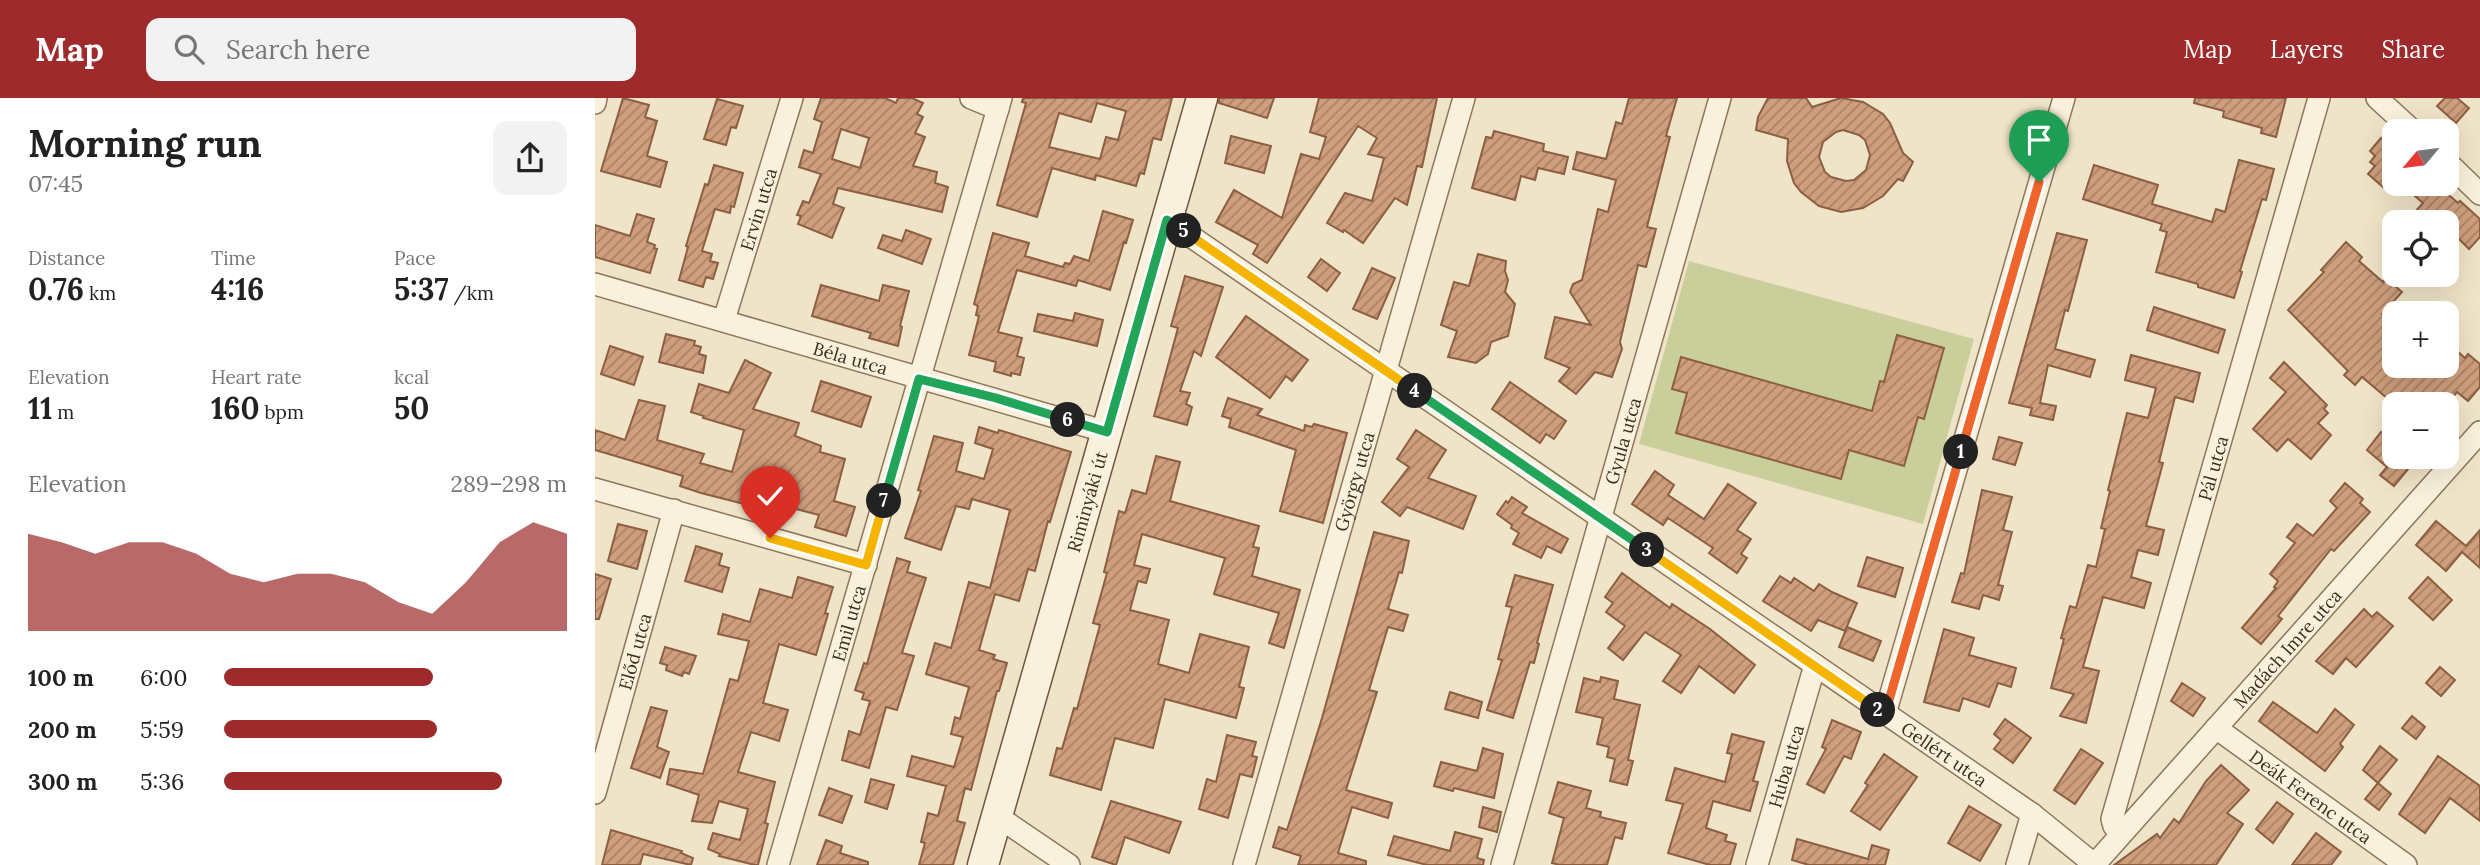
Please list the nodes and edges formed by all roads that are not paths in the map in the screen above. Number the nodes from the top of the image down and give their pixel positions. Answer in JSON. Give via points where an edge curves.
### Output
{"nodes":[{"id":1,"x":596,"y":98,"type":"edge"},
{"id":2,"x":792,"y":98,"type":"edge"},
{"id":3,"x":971,"y":98,"type":"edge"},
{"id":4,"x":1202,"y":98,"type":"edge"},
{"id":5,"x":1464,"y":98,"type":"edge"},
{"id":6,"x":1720,"y":98,"type":"edge"},
{"id":7,"x":2064,"y":98,"type":"edge"},
{"id":8,"x":2319,"y":98,"type":"edge"},
{"id":9,"x":2377,"y":98,"type":"edge"},
{"id":10,"x":595,"y":103,"type":"edge"},
{"id":11,"x":999,"y":103,"type":"edge"},
{"id":12,"x":2400,"y":119,"type":"edge"},
{"id":13,"x":2459,"y":174,"type":"edge"},
{"id":14,"x":2480,"y":194,"type":"edge"},
{"id":15,"x":1167,"y":220,"type":"junction"},
{"id":16,"x":595,"y":284,"type":"edge"},
{"id":17,"x":724,"y":320,"type":"junction"},
{"id":18,"x":1387,"y":372,"type":"junction"},
{"id":19,"x":919,"y":379,"type":"junction"},
{"id":20,"x":1107,"y":432,"type":"junction"},
{"id":21,"x":2480,"y":432,"type":"edge"},
{"id":22,"x":595,"y":489,"type":"edge"},
{"id":23,"x":674,"y":510,"type":"junction"},
{"id":24,"x":1601,"y":519,"type":"junction"},
{"id":25,"x":866,"y":565,"type":"junction"},
{"id":26,"x":1815,"y":665,"type":"junction"},
{"id":27,"x":1885,"y":714,"type":"junction"},
{"id":28,"x":2216,"y":728,"type":"junction"},
{"id":29,"x":595,"y":793,"type":"edge"},
{"id":30,"x":2032,"y":814,"type":"junction"},
{"id":31,"x":997,"y":816,"type":"junction"},
{"id":32,"x":2121,"y":834,"type":"junction"},
{"id":33,"x":2095,"y":864,"type":"edge"},
{"id":34,"x":779,"y":865,"type":"edge"},
{"id":35,"x":983,"y":865,"type":"edge"},
{"id":36,"x":1069,"y":865,"type":"edge"},
{"id":37,"x":1244,"y":865,"type":"edge"},
{"id":38,"x":1502,"y":865,"type":"edge"},
{"id":39,"x":1757,"y":865,"type":"edge"},
{"id":40,"x":2017,"y":865,"type":"edge"},
{"id":41,"x":2406,"y":865,"type":"edge"}],
"edges":[{"from":1,"to":10,"type":"street"},
{"from":2,"to":17,"type":"street","name":"Ervin utca"},
{"from":3,"to":11,"type":"street"},
{"from":4,"to":15,"type":"main road","name":"Riminyáki út"},
{"from":5,"to":18,"type":"street","name":"György utca"},
{"from":6,"to":24,"type":"street","name":"Gyula utca"},
{"from":7,"to":27,"type":"street"},
{"from":8,"to":32,"type":"street","name":"Pál utca","via":[[2112,819]]},
{"from":9,"to":12,"type":"street"},
{"from":11,"to":19,"type":"street","name":"Emil utca"},
{"from":13,"to":14,"type":"street"},
{"from":15,"to":18,"type":"street","name":"Gellért utca"},
{"from":15,"to":20,"type":"main road","name":"Riminyáki út"},
{"from":16,"to":17,"type":"street","name":"Béla utca"},
{"from":17,"to":19,"type":"street","name":"Béla utca"},
{"from":18,"to":24,"type":"street","name":"Gellért utca"},
{"from":18,"to":37,"type":"street","name":"György utca"},
{"from":19,"to":20,"type":"street","name":"Béla utca"},
{"from":19,"to":25,"type":"street","name":"Emil utca"},
{"from":20,"to":31,"type":"main road","name":"Riminyáki út"},
{"from":21,"to":28,"type":"street","name":"Madách Imre utca"},
{"from":22,"to":23,"type":"street"},
{"from":23,"to":25,"type":"street"},
{"from":23,"to":29,"type":"street","name":"Előd utca"},
{"from":24,"to":26,"type":"street","name":"Gellért utca"},
{"from":24,"to":38,"type":"street","name":"Gyula utca"},
{"from":25,"to":34,"type":"street","name":"Emil utca"},
{"from":26,"to":27,"type":"street","name":"Gellért utca"},
{"from":26,"to":39,"type":"street","name":"Huba utca"},
{"from":27,"to":30,"type":"street","name":"Gellért utca"},
{"from":28,"to":32,"type":"street","name":"Madách Imre utca"},
{"from":28,"to":41,"type":"street","name":"Deák Ferenc utca"},
{"from":30,"to":33,"type":"street","name":"Gellért utca"},
{"from":30,"to":40,"type":"street"},
{"from":31,"to":35,"type":"main road","name":"Riminyáki út"},
{"from":31,"to":36,"type":"street"},
{"from":32,"to":33,"type":"street","name":"Madách Imre utca"}]}
